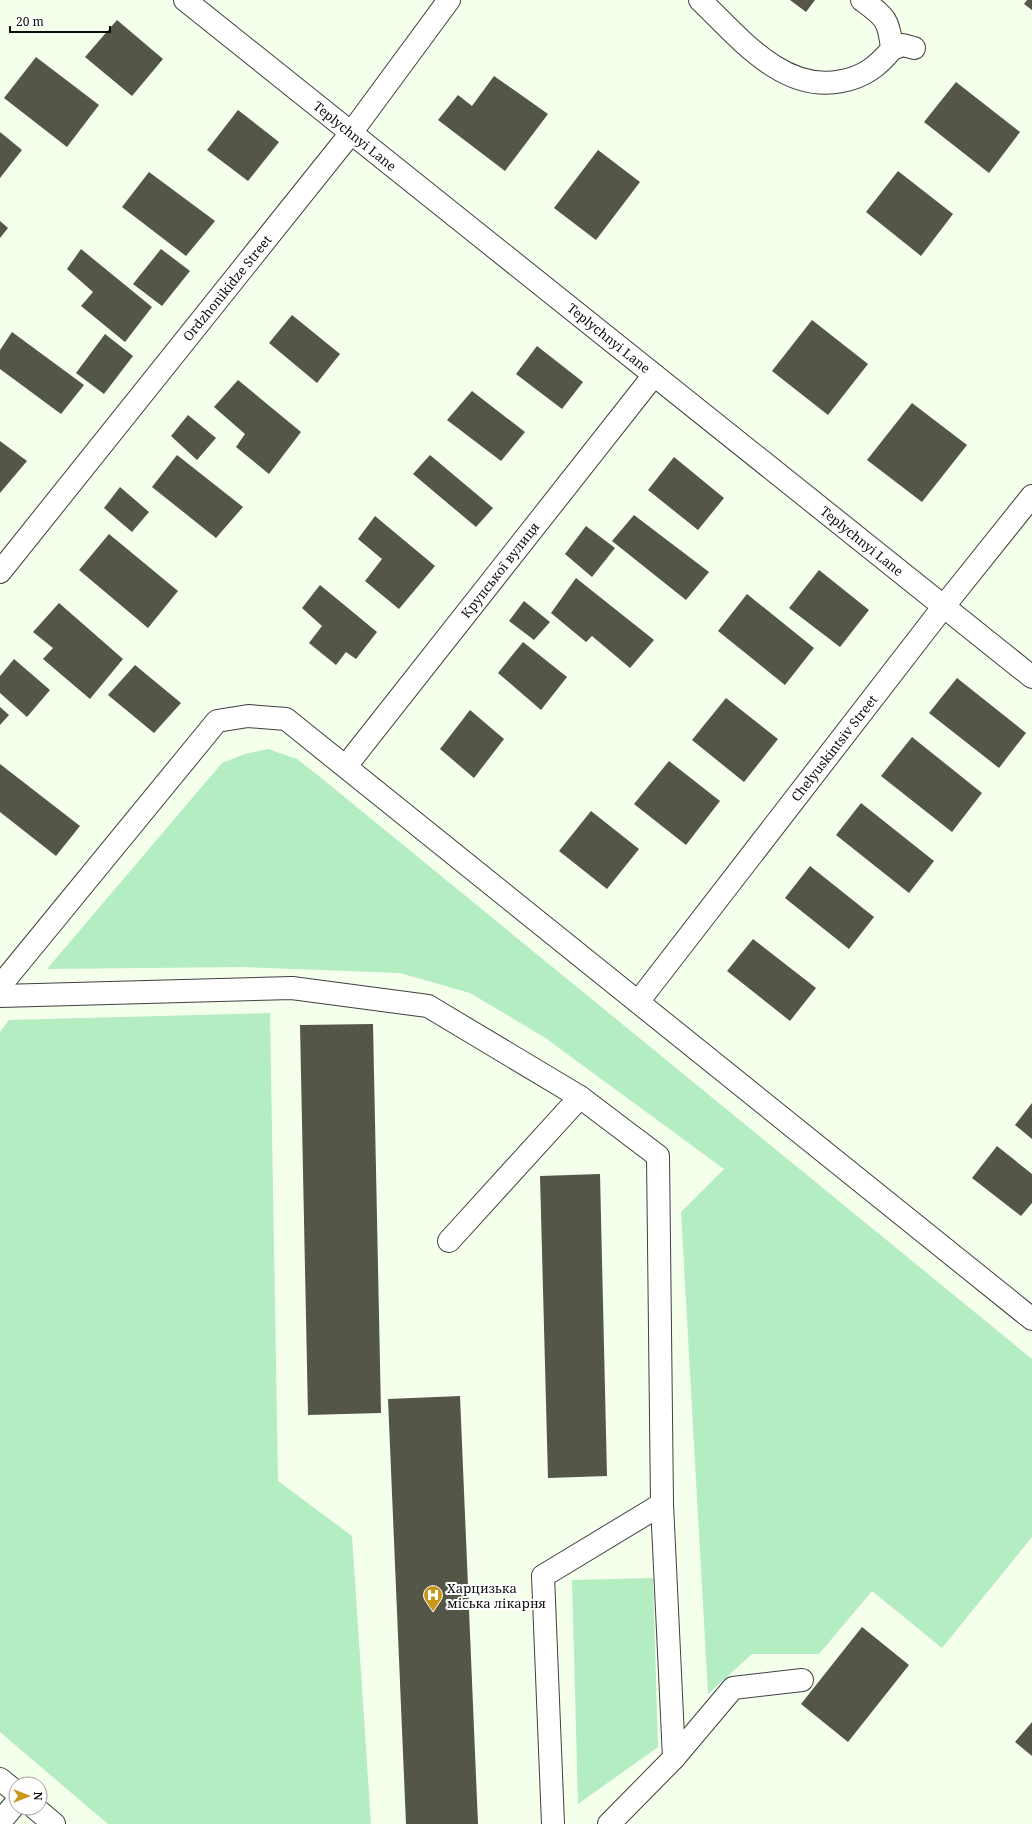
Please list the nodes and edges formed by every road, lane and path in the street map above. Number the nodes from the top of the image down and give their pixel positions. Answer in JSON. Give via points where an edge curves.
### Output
{"nodes":[{"id":1,"x":185,"y":0,"type":"edge"},
{"id":2,"x":449,"y":0,"type":"edge"},
{"id":3,"x":700,"y":0,"type":"edge"},
{"id":4,"x":862,"y":0,"type":"edge"},
{"id":5,"x":914,"y":48,"type":"dead end"},
{"id":6,"x":892,"y":49,"type":"junction"},
{"id":7,"x":351,"y":133,"type":"junction"},
{"id":8,"x":654,"y":374,"type":"junction"},
{"id":9,"x":1032,"y":496,"type":"edge"},
{"id":10,"x":0,"y":572,"type":"edge"},
{"id":11,"x":944,"y":606,"type":"junction"},
{"id":12,"x":1032,"y":677,"type":"edge"},
{"id":13,"x":346,"y":766,"type":"junction"},
{"id":14,"x":0,"y":986,"type":"edge"},
{"id":15,"x":0,"y":996,"type":"edge"},
{"id":16,"x":638,"y":1002,"type":"junction"},
{"id":17,"x":580,"y":1097,"type":"junction"},
{"id":18,"x":449,"y":1241,"type":"dead end"},
{"id":19,"x":1028,"y":1308,"type":"edge"},
{"id":20,"x":662,"y":1504,"type":"junction"},
{"id":21,"x":802,"y":1680,"type":"dead end"},
{"id":22,"x":674,"y":1758,"type":"junction"},
{"id":23,"x":0,"y":1779,"type":"edge"},
{"id":24,"x":8,"y":1786,"type":"edge"},
{"id":25,"x":8,"y":1812,"type":"edge"},
{"id":26,"x":44,"y":1816,"type":"edge"},
{"id":27,"x":0,"y":1822,"type":"edge"},
{"id":28,"x":54,"y":1824,"type":"edge"},
{"id":29,"x":553,"y":1824,"type":"edge"},
{"id":30,"x":609,"y":1824,"type":"edge"}],
"edges":[{"from":1,"to":7,"type":"street","name":"Teplychnyi Lane"},
{"from":2,"to":7,"type":"street","name":"Ordzhonikidze Street"},
{"from":3,"to":6,"type":"street","via":[[754,51],[790,75],[810,83],[829,84],[867,73]]},
{"from":4,"to":6,"type":"street","via":[[884,18],[890,33]]},
{"from":5,"to":6,"type":"street","via":[[903,45]]},
{"from":7,"to":8,"type":"street","name":"Teplychnyi Lane"},
{"from":7,"to":10,"type":"street","name":"Ordzhonikidze Street"},
{"from":8,"to":11,"type":"street","name":"Teplychnyi Lane"},
{"from":8,"to":13,"type":"street","name":"Крупської вулиця"},
{"from":9,"to":11,"type":"street","name":"Chelyuskintsiv Street"},
{"from":11,"to":12,"type":"street","name":"Teplychnyi Lane"},
{"from":11,"to":16,"type":"street","name":"Chelyuskintsiv Street"},
{"from":13,"to":14,"type":"street","via":[[286,719],[248,716],[217,721]]},
{"from":13,"to":16,"type":"street"},
{"from":15,"to":17,"type":"street","via":[[292,988],[428,1006]]},
{"from":16,"to":19,"type":"street"},
{"from":17,"to":18,"type":"street"},
{"from":17,"to":20,"type":"street","via":[[658,1156]]},
{"from":20,"to":22,"type":"street"},
{"from":20,"to":29,"type":"street","via":[[543,1576]]},
{"from":21,"to":22,"type":"street","via":[[733,1688]]},
{"from":22,"to":30,"type":"street"},
{"from":23,"to":24,"type":"street"},
{"from":25,"to":27,"type":"street"},
{"from":26,"to":28,"type":"street"}]}
